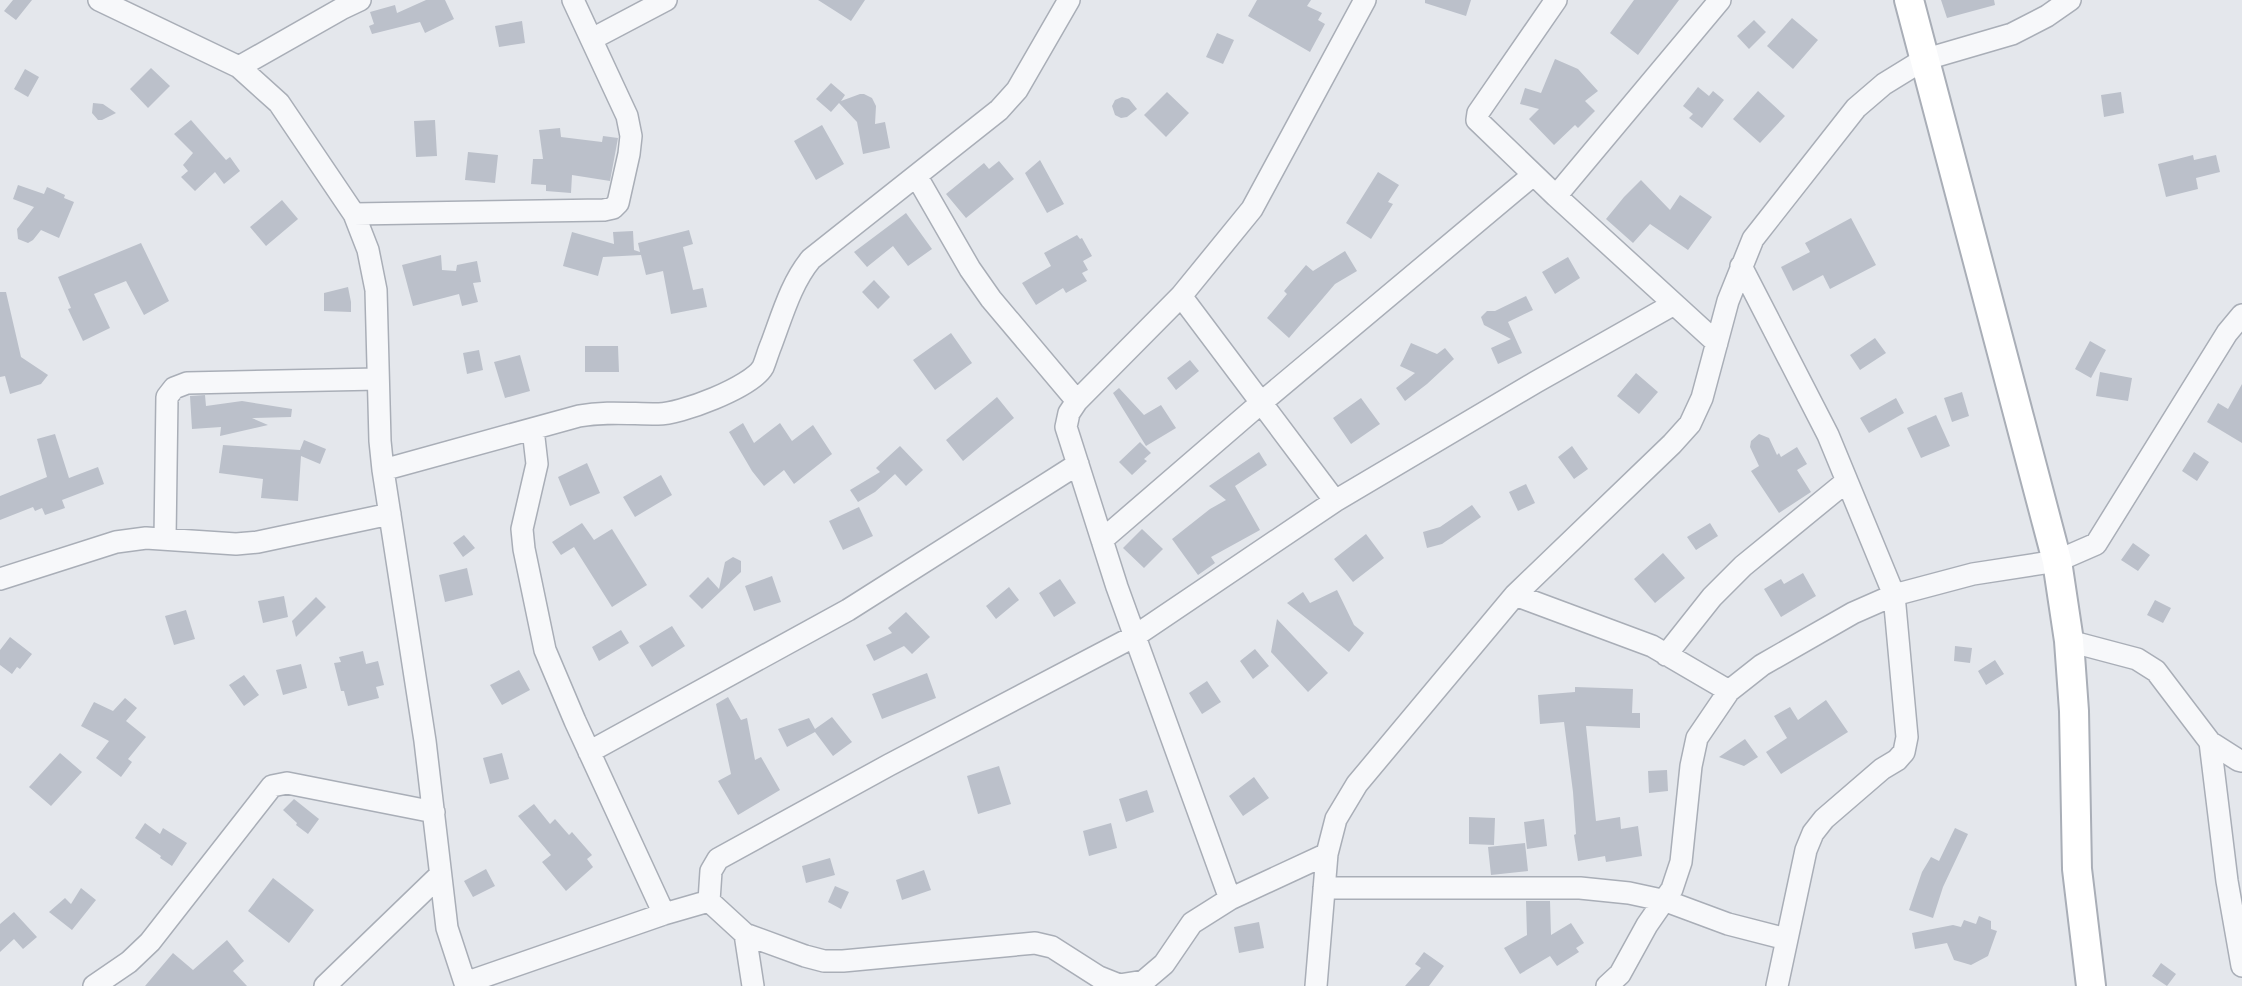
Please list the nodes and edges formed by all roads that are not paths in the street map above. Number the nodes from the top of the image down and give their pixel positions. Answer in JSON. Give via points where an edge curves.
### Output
{"nodes":[{"id":1,"x":99,"y":0,"type":"edge"},
{"id":2,"x":360,"y":0,"type":"edge"},
{"id":3,"x":573,"y":0,"type":"edge"},
{"id":4,"x":666,"y":0,"type":"edge"},
{"id":5,"x":1069,"y":0,"type":"edge"},
{"id":6,"x":1365,"y":0,"type":"edge"},
{"id":7,"x":1556,"y":0,"type":"edge"},
{"id":8,"x":1720,"y":0,"type":"edge"},
{"id":9,"x":1909,"y":0,"type":"edge"},
{"id":10,"x":2070,"y":0,"type":"edge"},
{"id":11,"x":592,"y":39,"type":"junction"},
{"id":12,"x":1923,"y":60,"type":"junction"},
{"id":13,"x":239,"y":67,"type":"junction"},
{"id":14,"x":1533,"y":175,"type":"junction"},
{"id":15,"x":917,"y":177,"type":"junction"},
{"id":16,"x":1556,"y":196,"type":"junction"},
{"id":17,"x":354,"y":214,"type":"junction"},
{"id":18,"x":1741,"y":266,"type":"junction"},
{"id":19,"x":1180,"y":296,"type":"junction"},
{"id":20,"x":1674,"y":304,"type":"junction"},
{"id":21,"x":2242,"y":315,"type":"edge"},
{"id":22,"x":1717,"y":343,"type":"junction"},
{"id":23,"x":378,"y":379,"type":"junction"},
{"id":24,"x":1077,"y":401,"type":"junction"},
{"id":25,"x":1262,"y":402,"type":"junction"},
{"id":26,"x":533,"y":429,"type":"junction"},
{"id":27,"x":1078,"y":464,"type":"junction"},
{"id":28,"x":383,"y":470,"type":"junction"},
{"id":29,"x":1847,"y":481,"type":"junction"},
{"id":30,"x":1335,"y":501,"type":"junction"},
{"id":31,"x":390,"y":514,"type":"junction"},
{"id":32,"x":165,"y":539,"type":"junction"},
{"id":33,"x":1102,"y":540,"type":"junction"},
{"id":34,"x":2056,"y":561,"type":"junction"},
{"id":35,"x":0,"y":579,"type":"edge"},
{"id":36,"x":1515,"y":595,"type":"junction"},
{"id":37,"x":1894,"y":595,"type":"junction"},
{"id":38,"x":1135,"y":636,"type":"junction"},
{"id":39,"x":2069,"y":641,"type":"junction"},
{"id":40,"x":1666,"y":655,"type":"junction"},
{"id":41,"x":1729,"y":691,"type":"junction"},
{"id":42,"x":2210,"y":742,"type":"junction"},
{"id":43,"x":589,"y":752,"type":"junction"},
{"id":44,"x":2242,"y":761,"type":"edge"},
{"id":45,"x":434,"y":812,"type":"junction"},
{"id":46,"x":1327,"y":854,"type":"junction"},
{"id":47,"x":440,"y":875,"type":"junction"},
{"id":48,"x":1324,"y":888,"type":"junction"},
{"id":49,"x":1230,"y":898,"type":"junction"},
{"id":50,"x":1666,"y":901,"type":"junction"},
{"id":51,"x":709,"y":902,"type":"junction"},
{"id":52,"x":664,"y":914,"type":"junction"},
{"id":53,"x":745,"y":934,"type":"junction"},
{"id":54,"x":1786,"y":939,"type":"junction"},
{"id":55,"x":2242,"y":966,"type":"edge"},
{"id":56,"x":466,"y":985,"type":"edge"},
{"id":57,"x":94,"y":986,"type":"edge"},
{"id":58,"x":324,"y":986,"type":"edge"},
{"id":59,"x":753,"y":986,"type":"edge"},
{"id":60,"x":1316,"y":986,"type":"edge"},
{"id":61,"x":1607,"y":986,"type":"edge"},
{"id":62,"x":1777,"y":986,"type":"edge"},
{"id":63,"x":2091,"y":986,"type":"edge"}],
"edges":[{"from":1,"to":13,"type":"street"},
{"from":2,"to":13,"type":"street"},
{"from":3,"to":11,"type":"street"},
{"from":4,"to":11,"type":"street"},
{"from":5,"to":15,"type":"street","via":[[1017,90],[999,110]]},
{"from":6,"to":19,"type":"street","via":[[1252,208]]},
{"from":7,"to":14,"type":"street","via":[[1477,120]]},
{"from":8,"to":16,"type":"street"},
{"from":9,"to":12,"type":"street"},
{"from":10,"to":12,"type":"street","via":[[2012,34]]},
{"from":11,"to":17,"type":"street","via":[[627,116],[632,136],[618,203],[613,208]]},
{"from":12,"to":18,"type":"street","via":[[1884,84],[1856,108],[1753,239]]},
{"from":12,"to":34,"type":"street"},
{"from":13,"to":17,"type":"street","via":[[279,104]]},
{"from":14,"to":16,"type":"street"},
{"from":14,"to":25,"type":"street"},
{"from":15,"to":24,"type":"street","via":[[991,299]]},
{"from":15,"to":26,"type":"street","via":[[801,270],[762,368],[737,389],[672,412],[600,412]]},
{"from":16,"to":20,"type":"street"},
{"from":17,"to":23,"type":"street","via":[[368,250],[376,290]]},
{"from":18,"to":22,"type":"street"},
{"from":18,"to":29,"type":"street","via":[[1828,435]]},
{"from":19,"to":24,"type":"street"},
{"from":19,"to":25,"type":"street"},
{"from":20,"to":22,"type":"street"},
{"from":20,"to":30,"type":"street"},
{"from":21,"to":34,"type":"street","via":[[2096,544]]},
{"from":22,"to":36,"type":"street","via":[[1702,398],[1690,424]]},
{"from":23,"to":28,"type":"street"},
{"from":23,"to":32,"type":"street","via":[[187,383],[174,388],[167,398]]},
{"from":24,"to":27,"type":"street","via":[[1066,427]]},
{"from":25,"to":30,"type":"street"},
{"from":25,"to":33,"type":"street"},
{"from":26,"to":28,"type":"street"},
{"from":26,"to":43,"type":"street","via":[[537,464],[522,529],[524,549],[545,650]]},
{"from":27,"to":33,"type":"street"},
{"from":27,"to":43,"type":"street","via":[[848,610]]},
{"from":28,"to":31,"type":"street"},
{"from":29,"to":37,"type":"street"},
{"from":29,"to":40,"type":"street","via":[[1743,566],[1712,597]]},
{"from":30,"to":38,"type":"street"},
{"from":31,"to":32,"type":"street","via":[[258,542]]},
{"from":31,"to":45,"type":"street"},
{"from":32,"to":35,"type":"street","via":[[116,542]]},
{"from":33,"to":38,"type":"street"},
{"from":34,"to":37,"type":"street","via":[[1973,574]]},
{"from":34,"to":39,"type":"street"},
{"from":36,"to":40,"type":"street","via":[[1652,646]]},
{"from":36,"to":46,"type":"street","via":[[1357,784],[1336,819]]},
{"from":37,"to":41,"type":"street","via":[[1853,613],[1762,664]]},
{"from":37,"to":54,"type":"street","via":[[1907,736],[1904,752],[1824,819],[1813,833]]},
{"from":38,"to":49,"type":"street"},
{"from":38,"to":51,"type":"street","via":[[718,859],[711,871]]},
{"from":39,"to":42,"type":"street","via":[[2138,659],[2156,672]]},
{"from":39,"to":63,"type":"street","via":[[2077,869]]},
{"from":40,"to":41,"type":"street"},
{"from":41,"to":50,"type":"street","via":[[1697,738],[1681,862]]},
{"from":42,"to":44,"type":"street"},
{"from":42,"to":55,"type":"street"},
{"from":43,"to":52,"type":"street"},
{"from":45,"to":47,"type":"street"},
{"from":45,"to":57,"type":"street","via":[[287,783],[272,786],[150,942]]},
{"from":46,"to":48,"type":"street"},
{"from":46,"to":49,"type":"street"},
{"from":47,"to":56,"type":"street","via":[[447,928]]},
{"from":47,"to":58,"type":"street"},
{"from":48,"to":50,"type":"street","via":[[1580,888]]},
{"from":48,"to":60,"type":"street"},
{"from":49,"to":53,"type":"street","via":[[1192,924],[1164,964],[1144,981],[1119,985],[1099,978],[1052,947],[1035,943],[824,961]]},
{"from":50,"to":54,"type":"street","via":[[1728,924]]},
{"from":50,"to":61,"type":"street","via":[[1647,925],[1620,974]]},
{"from":51,"to":52,"type":"street"},
{"from":51,"to":53,"type":"street"},
{"from":52,"to":56,"type":"street"},
{"from":53,"to":59,"type":"street"},
{"from":54,"to":62,"type":"street"}]}
